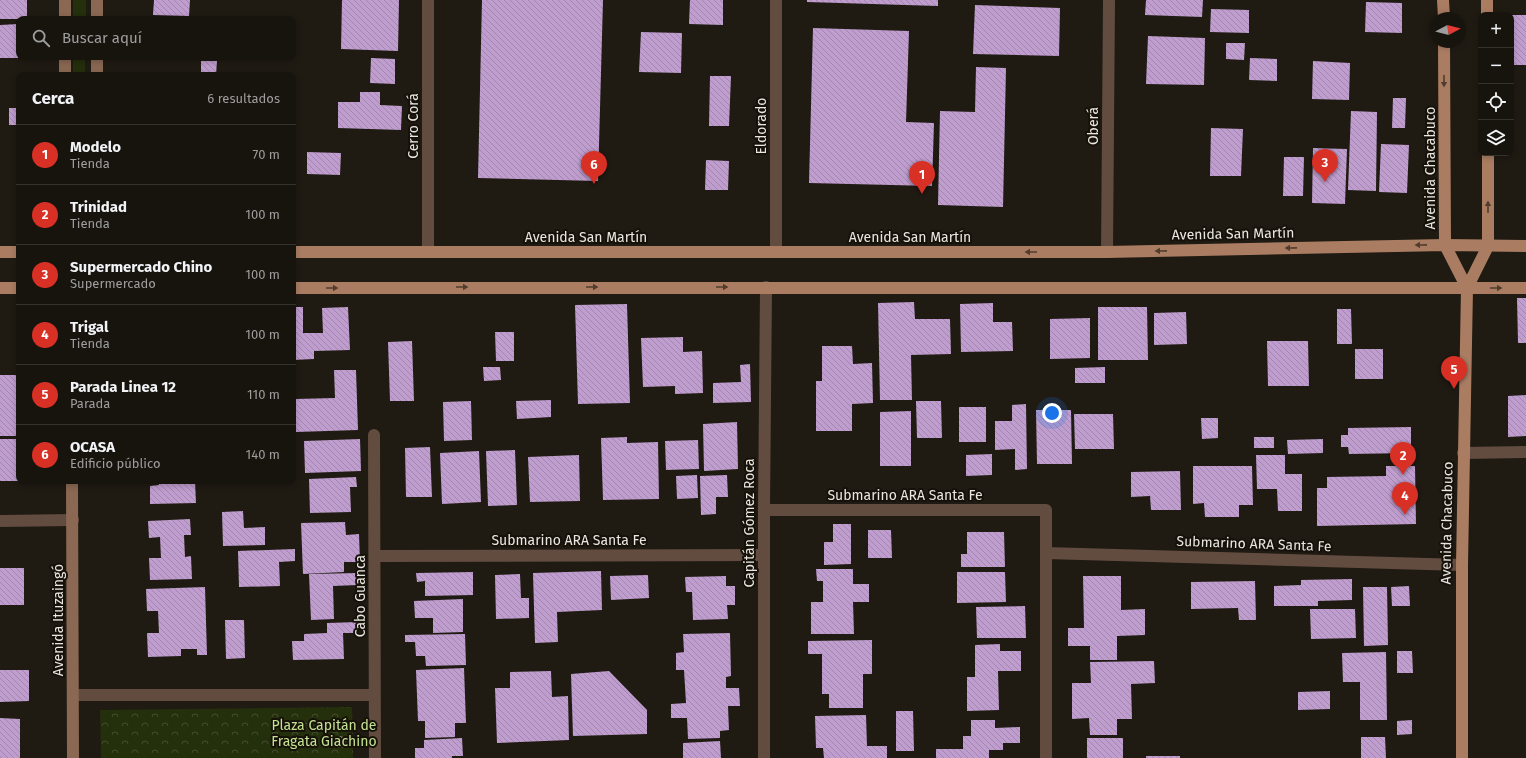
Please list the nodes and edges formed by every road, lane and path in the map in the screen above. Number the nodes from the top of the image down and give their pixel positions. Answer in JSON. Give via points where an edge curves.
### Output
{"nodes":[{"id":1,"x":65,"y":0,"type":"edge"},
{"id":2,"x":97,"y":0,"type":"edge"},
{"id":3,"x":428,"y":0,"type":"edge"},
{"id":4,"x":776,"y":0,"type":"edge"},
{"id":5,"x":1109,"y":0,"type":"edge"},
{"id":6,"x":1444,"y":0,"type":"edge"},
{"id":7,"x":1487,"y":0,"type":"edge"},
{"id":8,"x":1444,"y":12,"type":"edge"},
{"id":9,"x":1487,"y":12,"type":"edge"},
{"id":10,"x":65,"y":16,"type":"edge"},
{"id":11,"x":97,"y":16,"type":"edge"},
{"id":12,"x":1444,"y":48,"type":"edge"},
{"id":13,"x":65,"y":60,"type":"edge"},
{"id":14,"x":97,"y":60,"type":"edge"},
{"id":15,"x":65,"y":72,"type":"edge"},
{"id":16,"x":97,"y":72,"type":"edge"},
{"id":17,"x":1488,"y":156,"type":"edge"},
{"id":18,"x":1445,"y":245,"type":"junction"},
{"id":19,"x":1488,"y":246,"type":"junction"},
{"id":20,"x":1526,"y":246,"type":"edge"},
{"id":21,"x":0,"y":252,"type":"edge"},
{"id":22,"x":16,"y":252,"type":"edge"},
{"id":23,"x":296,"y":252,"type":"edge"},
{"id":24,"x":428,"y":252,"type":"junction"},
{"id":25,"x":776,"y":252,"type":"junction"},
{"id":26,"x":1107,"y":252,"type":"junction"},
{"id":27,"x":766,"y":287,"type":"junction"},
{"id":28,"x":0,"y":288,"type":"edge"},
{"id":29,"x":16,"y":288,"type":"edge"},
{"id":30,"x":296,"y":288,"type":"edge"},
{"id":31,"x":1467,"y":288,"type":"junction"},
{"id":32,"x":1526,"y":288,"type":"edge"},
{"id":33,"x":374,"y":435,"type":"dead end"},
{"id":34,"x":1526,"y":452,"type":"edge"},
{"id":35,"x":1463,"y":453,"type":"junction"},
{"id":36,"x":72,"y":484,"type":"edge"},
{"id":37,"x":764,"y":510,"type":"junction"},
{"id":38,"x":72,"y":520,"type":"junction"},
{"id":39,"x":0,"y":521,"type":"edge"},
{"id":40,"x":1046,"y":553,"type":"junction"},
{"id":41,"x":764,"y":555,"type":"junction"},
{"id":42,"x":375,"y":556,"type":"junction"},
{"id":43,"x":1462,"y":565,"type":"junction"},
{"id":44,"x":73,"y":695,"type":"junction"},
{"id":45,"x":374,"y":695,"type":"junction"},
{"id":46,"x":73,"y":758,"type":"edge"},
{"id":47,"x":375,"y":758,"type":"edge"},
{"id":48,"x":764,"y":758,"type":"edge"},
{"id":49,"x":1046,"y":758,"type":"edge"},
{"id":50,"x":1462,"y":758,"type":"edge"}],
"edges":[{"from":1,"to":10,"type":"main road"},
{"from":2,"to":11,"type":"main road"},
{"from":3,"to":24,"type":"street","name":"Cerro Corá"},
{"from":4,"to":25,"type":"street","name":"Eldorado"},
{"from":5,"to":26,"type":"street","name":"Oberá"},
{"from":6,"to":8,"type":"main road"},
{"from":7,"to":9,"type":"main road"},
{"from":12,"to":18,"type":"main road","name":"Avenida Chacabuco","one_way":true},
{"from":13,"to":15,"type":"main road"},
{"from":14,"to":16,"type":"main road"},
{"from":19,"to":17,"type":"main road","name":"Avenida Chacabuco","one_way":true},
{"from":18,"to":19,"type":"main road","name":"Avenida San Martín"},
{"from":18,"to":26,"type":"main road","name":"Avenida San Martín","one_way":true},
{"from":18,"to":31,"type":"main road","name":"Avenida Chacabuco"},
{"from":19,"to":20,"type":"main road","name":"Avenida San Martín"},
{"from":19,"to":31,"type":"main road","name":"Avenida Chacabuco"},
{"from":21,"to":22,"type":"main road"},
{"from":23,"to":24,"type":"main road","name":"Avenida San Martín"},
{"from":24,"to":25,"type":"main road","name":"Avenida San Martín"},
{"from":26,"to":25,"type":"main road","name":"Avenida San Martín","one_way":true},
{"from":30,"to":27,"type":"main road","one_way":true},
{"from":27,"to":31,"type":"main road"},
{"from":27,"to":37,"type":"street","name":"Capitán Gómez Roca"},
{"from":28,"to":29,"type":"main road"},
{"from":31,"to":32,"type":"main road","one_way":true},
{"from":31,"to":35,"type":"main road","name":"Avenida Chacabuco"},
{"from":33,"to":42,"type":"street","name":"Cabo Guanca"},
{"from":34,"to":35,"type":"street"},
{"from":35,"to":43,"type":"main road","name":"Avenida Chacabuco"},
{"from":36,"to":38,"type":"main road","name":"Avenida Ituzaingó"},
{"from":37,"to":40,"type":"street","name":"Submarino ARA Santa Fe","via":[[1046,510]]},
{"from":37,"to":41,"type":"street","name":"Capitán Gómez Roca"},
{"from":38,"to":39,"type":"street"},
{"from":38,"to":44,"type":"main road","name":"Avenida Ituzaingó"},
{"from":40,"to":43,"type":"street","name":"Submarino ARA Santa Fe"},
{"from":40,"to":49,"type":"street"},
{"from":41,"to":42,"type":"street","name":"Submarino ARA Santa Fe"},
{"from":41,"to":48,"type":"street","name":"Capitán Gómez Roca"},
{"from":42,"to":45,"type":"street","name":"Cabo Guanca"},
{"from":43,"to":50,"type":"main road","name":"Avenida Chacabuco"},
{"from":44,"to":45,"type":"street"},
{"from":44,"to":46,"type":"main road","name":"Avenida Ituzaingó"},
{"from":45,"to":47,"type":"street","name":"Cabo Guanca"}]}
